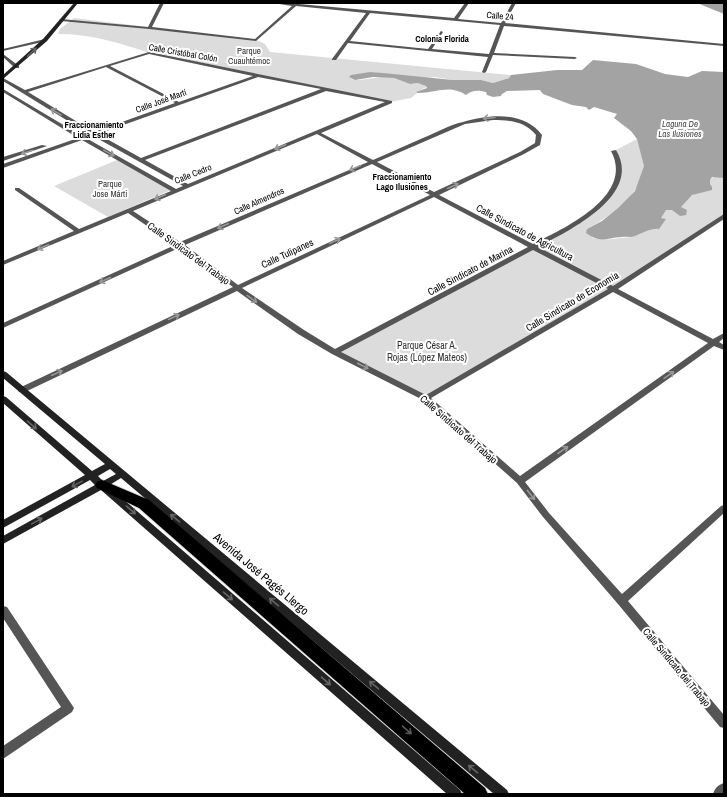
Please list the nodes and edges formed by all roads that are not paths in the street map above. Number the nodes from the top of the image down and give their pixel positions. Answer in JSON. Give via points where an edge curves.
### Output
{"nodes":[{"id":1,"x":76,"y":3,"type":"edge"},
{"id":2,"x":162,"y":3,"type":"edge"},
{"id":3,"x":275,"y":3,"type":"edge"},
{"id":4,"x":327,"y":3,"type":"edge"},
{"id":5,"x":466,"y":3,"type":"edge"},
{"id":6,"x":514,"y":3,"type":"edge"},
{"id":7,"x":294,"y":5,"type":"junction"},
{"id":8,"x":333,"y":8,"type":"junction"},
{"id":9,"x":369,"y":12,"type":"junction"},
{"id":10,"x":61,"y":20,"type":"junction"},
{"id":11,"x":455,"y":20,"type":"junction"},
{"id":12,"x":504,"y":24,"type":"junction"},
{"id":13,"x":149,"y":28,"type":"junction"},
{"id":14,"x":441,"y":32,"type":"dead end"},
{"id":15,"x":44,"y":40,"type":"junction"},
{"id":16,"x":346,"y":42,"type":"junction"},
{"id":17,"x":724,"y":45,"type":"edge"},
{"id":18,"x":3,"y":50,"type":"edge"},
{"id":19,"x":429,"y":50,"type":"junction"},
{"id":20,"x":3,"y":55,"type":"edge"},
{"id":21,"x":491,"y":55,"type":"junction"},
{"id":22,"x":575,"y":58,"type":"dead end"},
{"id":23,"x":334,"y":59,"type":"dead end"},
{"id":24,"x":107,"y":66,"type":"junction"},
{"id":25,"x":17,"y":67,"type":"junction"},
{"id":26,"x":484,"y":72,"type":"dead end"},
{"id":27,"x":248,"y":74,"type":"junction"},
{"id":28,"x":257,"y":76,"type":"junction"},
{"id":29,"x":3,"y":79,"type":"edge"},
{"id":30,"x":326,"y":89,"type":"junction"},
{"id":31,"x":3,"y":90,"type":"edge"},
{"id":32,"x":24,"y":92,"type":"junction"},
{"id":33,"x":175,"y":102,"type":"junction"},
{"id":34,"x":390,"y":102,"type":"joint"},
{"id":35,"x":527,"y":125,"type":"joint"},
{"id":36,"x":88,"y":131,"type":"junction"},
{"id":37,"x":316,"y":132,"type":"junction"},
{"id":38,"x":94,"y":134,"type":"junction"},
{"id":39,"x":77,"y":135,"type":"junction"},
{"id":40,"x":83,"y":138,"type":"junction"},
{"id":41,"x":614,"y":151,"type":"dead end"},
{"id":42,"x":3,"y":160,"type":"edge"},
{"id":43,"x":140,"y":160,"type":"junction"},
{"id":44,"x":370,"y":162,"type":"junction"},
{"id":45,"x":3,"y":166,"type":"edge"},
{"id":46,"x":188,"y":186,"type":"junction"},
{"id":47,"x":17,"y":189,"type":"dead end"},
{"id":48,"x":175,"y":191,"type":"junction"},
{"id":49,"x":433,"y":195,"type":"junction"},
{"id":50,"x":129,"y":211,"type":"junction"},
{"id":51,"x":724,"y":216,"type":"edge"},
{"id":52,"x":80,"y":232,"type":"junction"},
{"id":53,"x":180,"y":245,"type":"junction"},
{"id":54,"x":532,"y":248,"type":"junction"},
{"id":55,"x":3,"y":263,"type":"edge"},
{"id":56,"x":236,"y":288,"type":"junction"},
{"id":57,"x":613,"y":289,"type":"junction"},
{"id":58,"x":3,"y":326,"type":"edge"},
{"id":59,"x":724,"y":335,"type":"edge"},
{"id":60,"x":714,"y":343,"type":"junction"},
{"id":61,"x":724,"y":348,"type":"edge"},
{"id":62,"x":335,"y":352,"type":"junction"},
{"id":63,"x":3,"y":374,"type":"edge"},
{"id":64,"x":22,"y":390,"type":"junction"},
{"id":65,"x":426,"y":398,"type":"junction"},
{"id":66,"x":3,"y":399,"type":"edge"},
{"id":67,"x":111,"y":465,"type":"junction"},
{"id":68,"x":122,"y":474,"type":"junction"},
{"id":69,"x":91,"y":476,"type":"junction"},
{"id":70,"x":520,"y":481,"type":"junction"},
{"id":71,"x":102,"y":485,"type":"junction"},
{"id":72,"x":724,"y":508,"type":"edge"},
{"id":73,"x":3,"y":524,"type":"edge"},
{"id":74,"x":3,"y":540,"type":"edge"},
{"id":75,"x":622,"y":601,"type":"junction"},
{"id":76,"x":3,"y":610,"type":"edge"},
{"id":77,"x":724,"y":723,"type":"edge"},
{"id":78,"x":3,"y":753,"type":"edge"},
{"id":79,"x":724,"y":789,"type":"edge"},
{"id":80,"x":456,"y":794,"type":"edge"},
{"id":81,"x":479,"y":794,"type":"edge"},
{"id":82,"x":503,"y":794,"type":"edge"},
{"id":83,"x":719,"y":794,"type":"edge"}],
"edges":[{"from":1,"to":10,"type":"main road"},
{"from":2,"to":13,"type":"street"},
{"from":3,"to":7,"type":"street","name":"Calle 24"},
{"from":4,"to":8,"type":"street"},
{"from":5,"to":11,"type":"street"},
{"from":6,"to":12,"type":"street"},
{"from":7,"to":8,"type":"street","name":"Calle 24"},
{"from":7,"to":13,"type":"street","via":[[256,40]]},
{"from":8,"to":9,"type":"street","name":"Calle 24"},
{"from":9,"to":11,"type":"street","name":"Calle 24"},
{"from":9,"to":16,"type":"street"},
{"from":10,"to":13,"type":"street"},
{"from":10,"to":15,"type":"main road"},
{"from":11,"to":12,"type":"street","name":"Calle 24"},
{"from":12,"to":17,"type":"street","name":"Calle 24"},
{"from":12,"to":21,"type":"street"},
{"from":14,"to":19,"type":"street"},
{"from":15,"to":18,"type":"street"},
{"from":25,"to":15,"type":"main road","one_way":true},
{"from":16,"to":19,"type":"street"},
{"from":16,"to":23,"type":"street"},
{"from":19,"to":21,"type":"street"},
{"from":20,"to":25,"type":"street"},
{"from":21,"to":22,"type":"street"},
{"from":21,"to":26,"type":"street"},
{"from":24,"to":27,"type":"street","name":"Calle Cristóbal Colón","via":[[149,54]]},
{"from":24,"to":32,"type":"street","name":"Calle Cristóbal Colón"},
{"from":24,"to":33,"type":"street"},
{"from":25,"to":29,"type":"main road"},
{"from":27,"to":28,"type":"street","name":"Calle Cristóbal Colón"},
{"from":27,"to":33,"type":"street","name":"Calle José Martí"},
{"from":28,"to":30,"type":"street","name":"Calle Cristóbal Colón"},
{"from":28,"to":33,"type":"street","name":"Calle José Martí"},
{"from":29,"to":32,"type":"street"},
{"from":30,"to":34,"type":"street","name":"Calle Cristóbal Colón"},
{"from":30,"to":43,"type":"street"},
{"from":31,"to":39,"type":"street"},
{"from":36,"to":32,"type":"street","one_way":true},
{"from":33,"to":36,"type":"street","name":"Calle José Martí"},
{"from":33,"to":38,"type":"street","name":"Calle José Martí"},
{"from":34,"to":37,"type":"street","name":"Calle Cedro"},
{"from":35,"to":44,"type":"street","name":"Calle Almendros","one_way":true,"via":[[499,117],[470,120]]},
{"from":49,"to":35,"type":"street","name":"Calle Tulipanes","one_way":true,"via":[[536,146],[540,135]]},
{"from":36,"to":38,"type":"street"},
{"from":36,"to":39,"type":"street","name":"Calle José Martí"},
{"from":37,"to":44,"type":"street","name":"Calle Sindicato de Agricultura"},
{"from":37,"to":46,"type":"street","name":"Calle Cedro","one_way":true},
{"from":38,"to":40,"type":"street","name":"Calle José Martí"},
{"from":38,"to":43,"type":"street"},
{"from":39,"to":40,"type":"street"},
{"from":39,"to":42,"type":"street","name":"Calle José Martí","one_way":true},
{"from":40,"to":45,"type":"street","name":"Calle José Martí"},
{"from":40,"to":48,"type":"street","one_way":true},
{"from":41,"to":54,"type":"street","name":"Calle Sindicato de Marina","via":[[620,171],[617,184],[609,196],[580,218]]},
{"from":43,"to":46,"type":"street"},
{"from":44,"to":49,"type":"street","name":"Calle Sindicato de Agricultura"},
{"from":44,"to":53,"type":"street","name":"Calle Almendros","one_way":true},
{"from":46,"to":48,"type":"street","name":"Calle Cedro"},
{"from":47,"to":52,"type":"street"},
{"from":48,"to":50,"type":"street","name":"Calle Cedro","one_way":true},
{"from":49,"to":54,"type":"street","name":"Calle Sindicato de Agricultura"},
{"from":56,"to":49,"type":"street","name":"Calle Tulipanes","one_way":true},
{"from":50,"to":52,"type":"street","name":"Calle Cedro"},
{"from":50,"to":53,"type":"street","name":"Calle Sindicato del Trabajo"},
{"from":51,"to":57,"type":"street","name":"Calle Sindicato de Economia"},
{"from":52,"to":55,"type":"street","name":"Calle Cedro","one_way":true},
{"from":53,"to":56,"type":"street","name":"Calle Sindicato del Trabajo"},
{"from":53,"to":58,"type":"street","name":"Calle Almendros","one_way":true},
{"from":54,"to":57,"type":"street","name":"Calle Sindicato de Agricultura"},
{"from":54,"to":62,"type":"street","name":"Calle Sindicato de Marina"},
{"from":56,"to":62,"type":"street","name":"Calle Sindicato del Trabajo","one_way":true},
{"from":64,"to":56,"type":"street","name":"Calle Tulipanes","one_way":true},
{"from":57,"to":60,"type":"street","name":"Calle Sindicato de Agricultura"},
{"from":57,"to":65,"type":"street","name":"Calle Sindicato de Economia"},
{"from":59,"to":60,"type":"street"},
{"from":60,"to":61,"type":"street","name":"Calle Sindicato de Agricultura"},
{"from":70,"to":60,"type":"street","one_way":true},
{"from":62,"to":65,"type":"street","name":"Calle Sindicato del Trabajo","one_way":true},
{"from":63,"to":64,"type":"main road","name":"Avenida José Pagés Llergo"},
{"from":64,"to":67,"type":"main road","name":"Avenida José Pagés Llergo"},
{"from":65,"to":70,"type":"street","name":"Calle Sindicato del Trabajo"},
{"from":66,"to":69,"type":"main road","one_way":true},
{"from":67,"to":68,"type":"main road","name":"Avenida José Pagés Llergo"},
{"from":67,"to":69,"type":"main road"},
{"from":68,"to":71,"type":"main road"},
{"from":82,"to":68,"type":"main road","name":"Avenida José Pagés Llergo","one_way":true},
{"from":69,"to":71,"type":"main road"},
{"from":69,"to":73,"type":"main road","one_way":true},
{"from":70,"to":75,"type":"street","name":"Calle Sindicato del Trabajo","one_way":true,"via":[[546,515]]},
{"from":74,"to":71,"type":"main road","one_way":true},
{"from":71,"to":80,"type":"main road","one_way":true},
{"from":71,"to":81,"type":"highway","one_way":true,"via":[[144,504]]},
{"from":72,"to":75,"type":"street"},
{"from":75,"to":77,"type":"street","name":"Calle Sindicato del Trabajo"},
{"from":76,"to":78,"type":"street","via":[[68,708]]},
{"from":79,"to":83,"type":"street"}]}
